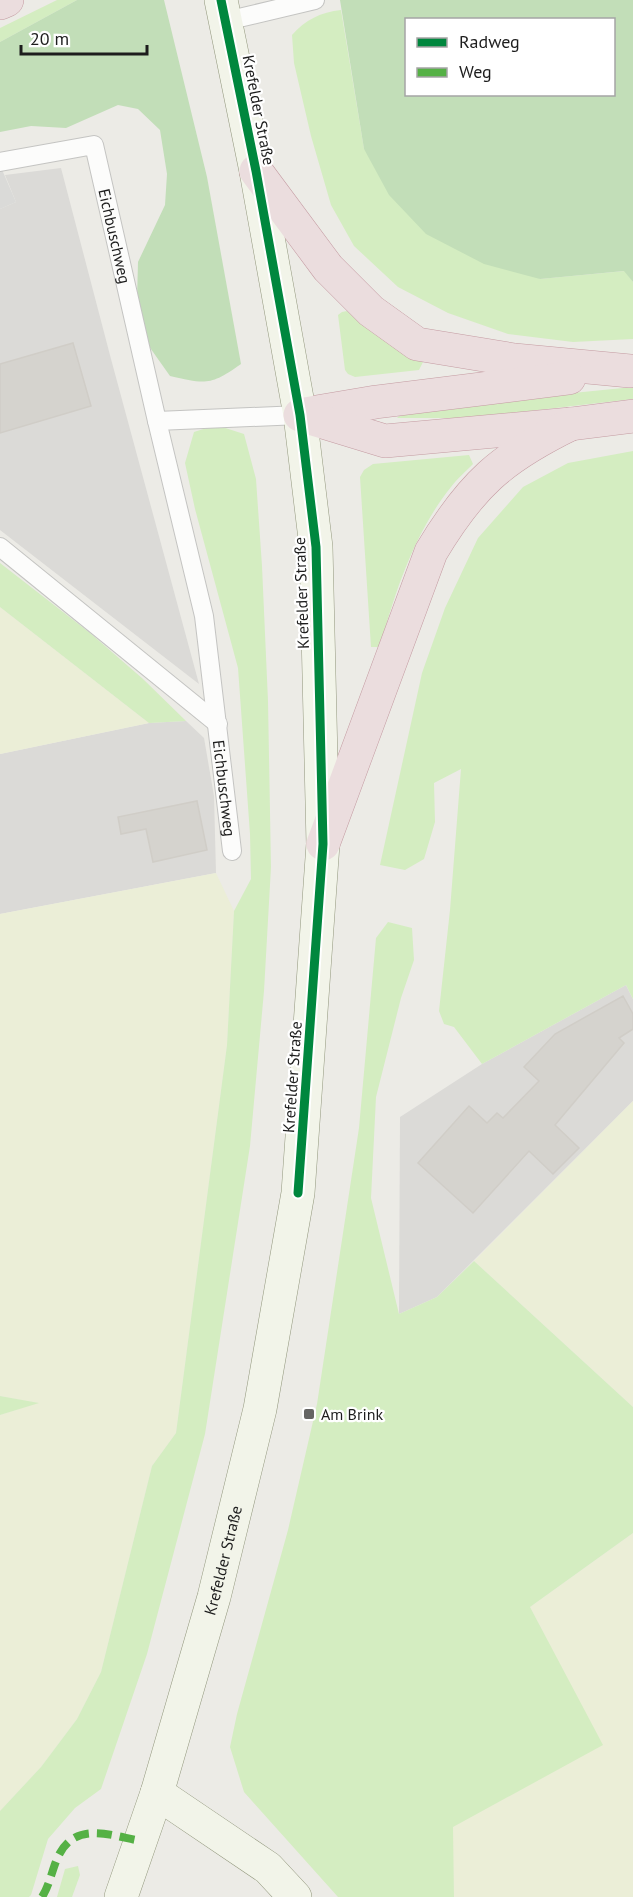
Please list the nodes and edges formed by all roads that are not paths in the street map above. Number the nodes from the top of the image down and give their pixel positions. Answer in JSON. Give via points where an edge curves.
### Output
{"nodes":[{"id":1,"x":7,"y":0,"type":"edge"},
{"id":2,"x":315,"y":0,"type":"edge"},
{"id":3,"x":0,"y":3,"type":"edge"},
{"id":4,"x":224,"y":10,"type":"edge"},
{"id":5,"x":0,"y":162,"type":"edge"},
{"id":6,"x":256,"y":171,"type":"junction"},
{"id":7,"x":631,"y":371,"type":"edge"},
{"id":8,"x":300,"y":415,"type":"junction"},
{"id":9,"x":633,"y":416,"type":"edge"},
{"id":10,"x":157,"y":421,"type":"junction"},
{"id":11,"x":571,"y":424,"type":"junction"},
{"id":12,"x":0,"y":547,"type":"edge"},
{"id":13,"x":218,"y":724,"type":"junction"},
{"id":14,"x":323,"y":844,"type":"junction"},
{"id":15,"x":232,"y":851,"type":"dead end"},
{"id":16,"x":157,"y":1793,"type":"junction"},
{"id":17,"x":121,"y":1897,"type":"edge"},
{"id":18,"x":295,"y":1897,"type":"edge"}],
"edges":[{"from":1,"to":3,"type":"highway"},
{"from":2,"to":4,"type":"lane"},
{"from":4,"to":6,"type":"main road","name":"Krefelder Straße"},
{"from":5,"to":10,"type":"lane","name":"Eichbuschweg","via":[[94,145]]},
{"from":6,"to":7,"type":"highway","via":[[328,268],[371,311],[417,344],[514,360]]},
{"from":6,"to":8,"type":"main road","name":"Krefelder Straße"},
{"from":7,"to":8,"type":"highway"},
{"from":8,"to":10,"type":"lane"},
{"from":8,"to":11,"type":"highway","via":[[385,441]]},
{"from":8,"to":14,"type":"main road","name":"Krefelder Straße","via":[[316,547]]},
{"from":9,"to":11,"type":"highway"},
{"from":10,"to":13,"type":"lane","name":"Eichbuschweg","via":[[204,616]]},
{"from":11,"to":14,"type":"highway","via":[[504,462],[464,501],[431,552]]},
{"from":12,"to":13,"type":"lane","name":"Eichbuschweg"},
{"from":13,"to":15,"type":"lane","name":"Eichbuschweg"},
{"from":14,"to":16,"type":"main road","name":"Krefelder Straße","via":[[298,1193],[249,1460]]},
{"from":16,"to":17,"type":"main road","name":"Krefelder Straße"},
{"from":16,"to":18,"type":"main road","via":[[268,1868]]}]}
